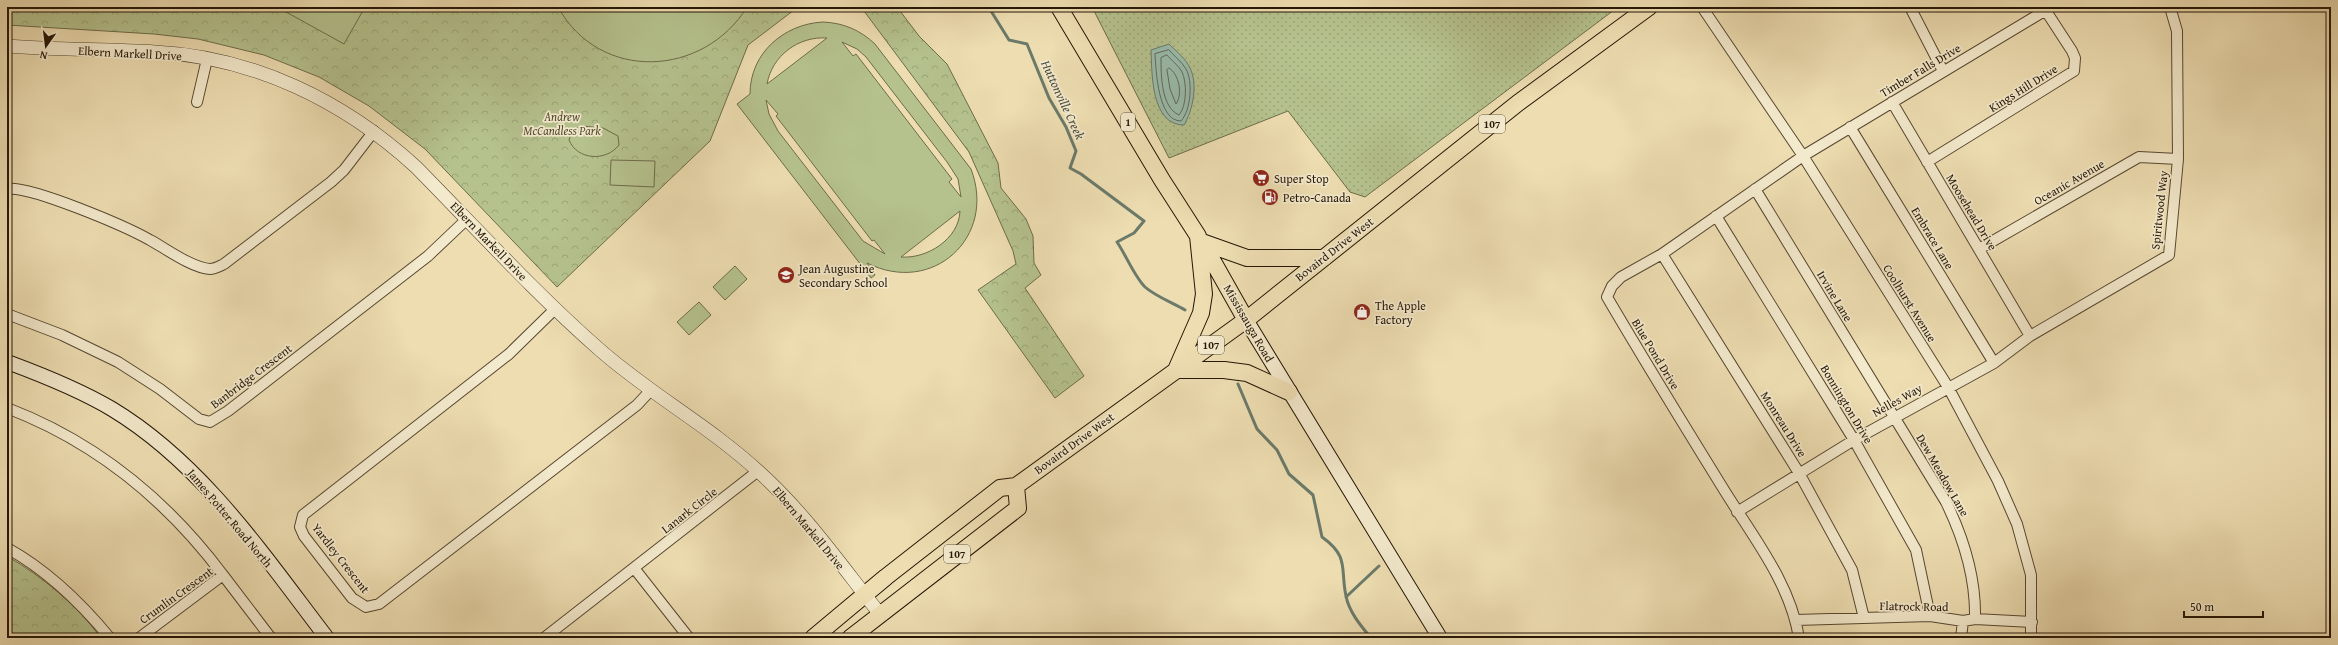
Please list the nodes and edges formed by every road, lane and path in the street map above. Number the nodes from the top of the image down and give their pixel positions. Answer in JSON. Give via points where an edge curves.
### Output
{"nodes":[{"id":1,"x":1059,"y":7,"type":"edge"},
{"id":2,"x":1649,"y":7,"type":"edge"},
{"id":3,"x":1702,"y":7,"type":"edge"},
{"id":4,"x":1910,"y":7,"type":"edge"},
{"id":5,"x":2170,"y":7,"type":"edge"},
{"id":6,"x":2049,"y":9,"type":"edge"},
{"id":7,"x":7,"y":46,"type":"edge"},
{"id":8,"x":207,"y":59,"type":"junction"},
{"id":9,"x":1944,"y":71,"type":"junction"},
{"id":10,"x":197,"y":102,"type":"dead end"},
{"id":11,"x":1892,"y":102,"type":"junction"},
{"id":12,"x":1850,"y":127,"type":"junction"},
{"id":13,"x":374,"y":131,"type":"junction"},
{"id":14,"x":1803,"y":156,"type":"junction"},
{"id":15,"x":2178,"y":159,"type":"junction"},
{"id":16,"x":1927,"y":162,"type":"junction"},
{"id":17,"x":7,"y":189,"type":"edge"},
{"id":18,"x":1755,"y":189,"type":"junction"},
{"id":19,"x":1716,"y":216,"type":"junction"},
{"id":20,"x":467,"y":219,"type":"junction"},
{"id":21,"x":1200,"y":239,"type":"junction"},
{"id":22,"x":1979,"y":249,"type":"junction"},
{"id":23,"x":1662,"y":254,"type":"junction"},
{"id":24,"x":1324,"y":258,"type":"junction"},
{"id":25,"x":555,"y":309,"type":"junction"},
{"id":26,"x":7,"y":314,"type":"edge"},
{"id":27,"x":1246,"y":320,"type":"junction"},
{"id":28,"x":2030,"y":336,"type":"junction"},
{"id":29,"x":8,"y":362,"type":"edge"},
{"id":30,"x":1994,"y":363,"type":"junction"},
{"id":31,"x":1176,"y":370,"type":"junction"},
{"id":32,"x":1948,"y":387,"type":"junction"},
{"id":33,"x":650,"y":391,"type":"junction"},
{"id":34,"x":1289,"y":392,"type":"junction"},
{"id":35,"x":7,"y":408,"type":"edge"},
{"id":36,"x":1893,"y":417,"type":"junction"},
{"id":37,"x":1854,"y":440,"type":"junction"},
{"id":38,"x":758,"y":471,"type":"junction"},
{"id":39,"x":1799,"y":473,"type":"junction"},
{"id":40,"x":1016,"y":486,"type":"junction"},
{"id":41,"x":1737,"y":512,"type":"junction"},
{"id":42,"x":7,"y":548,"type":"edge"},
{"id":43,"x":634,"y":568,"type":"junction"},
{"id":44,"x":223,"y":575,"type":"junction"},
{"id":45,"x":864,"y":595,"type":"junction"},
{"id":46,"x":880,"y":614,"type":"junction"},
{"id":47,"x":1930,"y":616,"type":"junction"},
{"id":48,"x":1864,"y":618,"type":"junction"},
{"id":49,"x":1975,"y":619,"type":"junction"},
{"id":50,"x":1796,"y":620,"type":"junction"},
{"id":51,"x":1963,"y":620,"type":"junction"},
{"id":52,"x":2032,"y":622,"type":"junction"},
{"id":53,"x":110,"y":638,"type":"edge"},
{"id":54,"x":139,"y":638,"type":"edge"},
{"id":55,"x":271,"y":638,"type":"edge"},
{"id":56,"x":327,"y":638,"type":"edge"},
{"id":57,"x":544,"y":638,"type":"edge"},
{"id":58,"x":689,"y":638,"type":"edge"},
{"id":59,"x":813,"y":638,"type":"edge"},
{"id":60,"x":850,"y":638,"type":"edge"},
{"id":61,"x":1440,"y":638,"type":"edge"},
{"id":62,"x":1799,"y":638,"type":"edge"},
{"id":63,"x":1962,"y":638,"type":"edge"},
{"id":64,"x":2031,"y":638,"type":"edge"}],
"edges":[{"from":1,"to":21,"type":"main road","name":"Mississauga Road","number":"1"},
{"from":2,"to":24,"type":"main road","name":"Bovaird Drive West","number":"107","via":[[1518,103]]},
{"from":3,"to":14,"type":"street","name":"Coolhurst Avenue"},
{"from":4,"to":9,"type":"street"},
{"from":5,"to":15,"type":"street","name":"Spiritwood Way","via":[[2176,31]]},
{"from":6,"to":9,"type":"street","name":"Timber Falls Drive"},
{"from":6,"to":16,"type":"street","name":"Kings Hill Drive","via":[[2075,58],[2074,71]]},
{"from":7,"to":8,"type":"street","name":"Elbern Markell Drive","via":[[157,52]]},
{"from":8,"to":10,"type":"street"},
{"from":8,"to":13,"type":"street","name":"Elbern Markell Drive","via":[[253,70],[297,86],[335,105]]},
{"from":9,"to":11,"type":"street","name":"Timber Falls Drive"},
{"from":11,"to":12,"type":"street","name":"Timber Falls Drive"},
{"from":11,"to":16,"type":"street","name":"Moosehead Drive"},
{"from":12,"to":14,"type":"street","name":"Timber Falls Drive"},
{"from":12,"to":30,"type":"street","name":"Embrace Lane"},
{"from":13,"to":17,"type":"street","via":[[344,170],[331,182],[224,264],[211,269],[200,267],[144,236],[106,219],[30,192],[16,188]]},
{"from":13,"to":20,"type":"street","name":"Elbern Markell Drive","via":[[416,167]]},
{"from":14,"to":18,"type":"street","name":"Blue Pond Drive"},
{"from":14,"to":32,"type":"street","name":"Coolhurst Avenue"},
{"from":15,"to":22,"type":"street","name":"Oceanic Avenue","via":[[2139,157]]},
{"from":15,"to":28,"type":"street","name":"Spiritwood Way","via":[[2169,255]]},
{"from":16,"to":22,"type":"street","name":"Moosehead Drive"},
{"from":18,"to":19,"type":"street","name":"Blue Pond Drive"},
{"from":18,"to":36,"type":"street","name":"Irvine Lane"},
{"from":19,"to":23,"type":"street","name":"Blue Pond Drive"},
{"from":19,"to":37,"type":"street","name":"Bonnington Drive"},
{"from":20,"to":25,"type":"street","name":"Elbern Markell Drive"},
{"from":20,"to":26,"type":"street","name":"Banbridge Crescent","via":[[428,256],[228,411],[210,422],[199,419],[160,389],[118,362],[62,335]]},
{"from":21,"to":24,"type":"main road","via":[[1247,258]]},
{"from":21,"to":27,"type":"main road","name":"Mississauga Road","number":"1"},
{"from":21,"to":31,"type":"main road","via":[[1204,294],[1201,313]]},
{"from":22,"to":28,"type":"street","name":"Moosehead Drive"},
{"from":23,"to":39,"type":"street","name":"Monreau Drive"},
{"from":23,"to":41,"type":"street","name":"Blue Pond Drive","via":[[1621,277],[1612,286],[1607,297]]},
{"from":24,"to":27,"type":"main road","name":"Bovaird Drive West","number":"107"},
{"from":25,"to":33,"type":"street","name":"Elbern Markell Drive"},
{"from":25,"to":33,"type":"street","name":"Yardley Crescent","via":[[505,358],[304,515],[300,527],[304,536],[352,598],[366,607],[380,604],[637,405]]},
{"from":27,"to":31,"type":"main road","name":"Bovaird Drive West","number":"107"},
{"from":27,"to":34,"type":"main road","name":"Mississauga Road","number":"1"},
{"from":28,"to":30,"type":"street","name":"Spiritwood Way"},
{"from":29,"to":56,"type":"main road","name":"James Potter Road North","via":[[54,380],[112,410],[144,431],[191,471],[234,518]]},
{"from":30,"to":32,"type":"street","name":"Spiritwood Way"},
{"from":31,"to":34,"type":"main road","via":[[1248,373]]},
{"from":31,"to":40,"type":"main road","name":"Bovaird Drive West","number":"107"},
{"from":32,"to":36,"type":"street","name":"Nelles Way"},
{"from":32,"to":52,"type":"street","name":"Coolhurst Avenue","via":[[1998,481],[2017,524],[2031,574]]},
{"from":33,"to":38,"type":"street","name":"Elbern Markell Drive","via":[[709,432]]},
{"from":34,"to":61,"type":"main road","name":"Mississauga Road","number":"1"},
{"from":35,"to":44,"type":"street","via":[[62,432],[123,471],[170,513]]},
{"from":36,"to":37,"type":"street","name":"Nelles Way"},
{"from":36,"to":49,"type":"street","name":"Dew Meadow Lane","via":[[1946,502],[1959,528],[1976,592]]},
{"from":37,"to":39,"type":"street","name":"Nelles Way"},
{"from":37,"to":47,"type":"street","name":"Bonnington Drive","via":[[1916,550]]},
{"from":38,"to":43,"type":"street","name":"Lanark Circle"},
{"from":38,"to":45,"type":"street","name":"Elbern Markell Drive","via":[[798,511]]},
{"from":39,"to":41,"type":"street","name":"Nelles Way"},
{"from":39,"to":48,"type":"street","name":"Monreau Drive","via":[[1852,570]]},
{"from":40,"to":45,"type":"main road","name":"Bovaird Drive West","number":"107","via":[[1000,488]]},
{"from":40,"to":46,"type":"main road","number":"107","via":[[1018,508]]},
{"from":41,"to":50,"type":"street","name":"Blue Pond Drive","via":[[1773,566]]},
{"from":42,"to":53,"type":"street","via":[[34,565],[68,593]]},
{"from":43,"to":57,"type":"street","name":"Lanark Circle"},
{"from":43,"to":58,"type":"street"},
{"from":44,"to":54,"type":"street","name":"Crumlin Crescent"},
{"from":44,"to":55,"type":"street","name":"Crumlin Crescent"},
{"from":45,"to":46,"type":"street","name":"Elbern Markell Drive"},
{"from":45,"to":59,"type":"main road","name":"Bovaird Drive West","number":"107"},
{"from":46,"to":60,"type":"main road","number":"107"},
{"from":47,"to":48,"type":"street","name":"Flatrock Road"},
{"from":47,"to":51,"type":"street","name":"Flatrock Road"},
{"from":48,"to":50,"type":"street","name":"Flatrock Road"},
{"from":49,"to":51,"type":"street","name":"Flatrock Road"},
{"from":49,"to":52,"type":"street","name":"Flatrock Road"},
{"from":50,"to":62,"type":"street","name":"Blue Pond Drive"},
{"from":51,"to":63,"type":"street"},
{"from":52,"to":64,"type":"street","name":"Coolhurst Avenue"}]}
